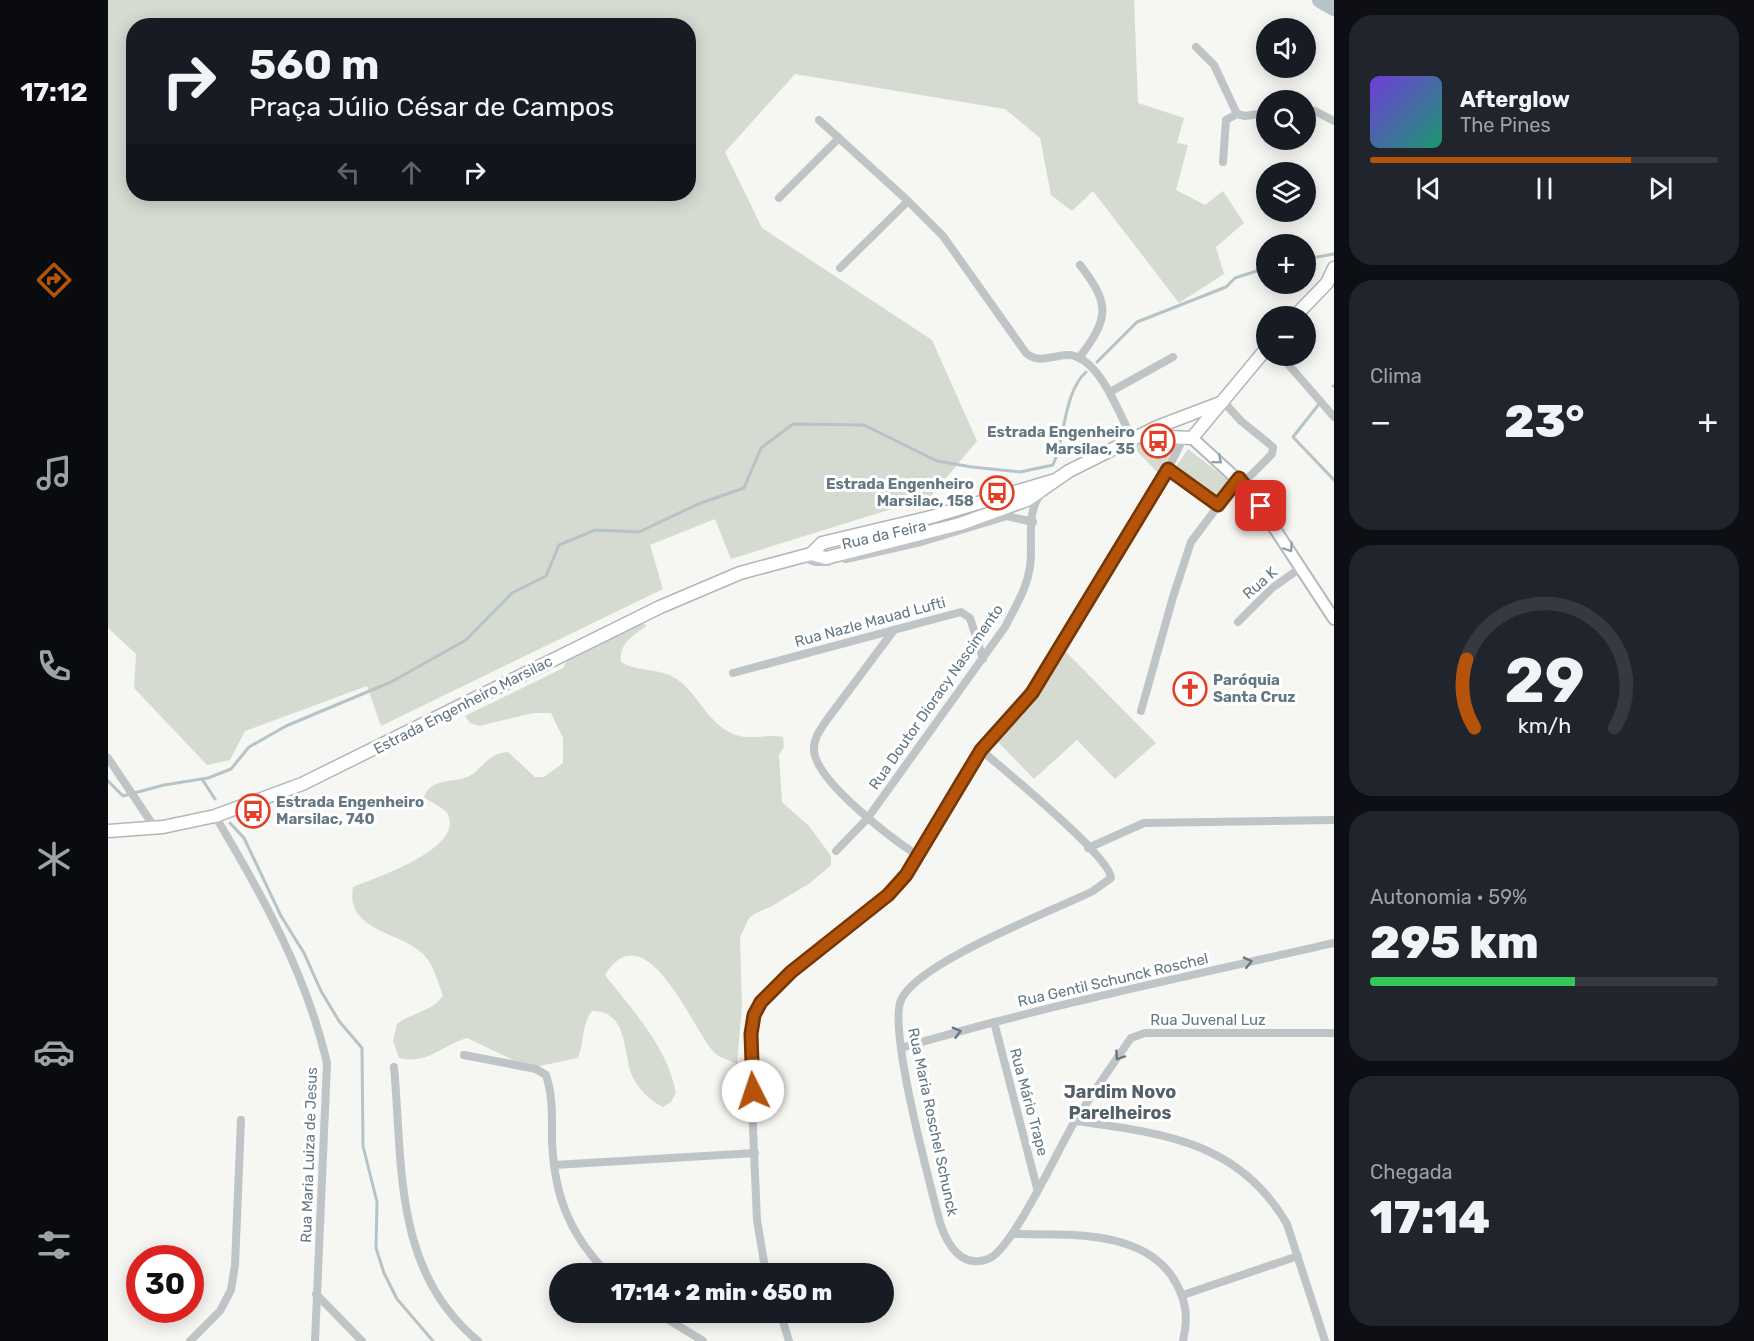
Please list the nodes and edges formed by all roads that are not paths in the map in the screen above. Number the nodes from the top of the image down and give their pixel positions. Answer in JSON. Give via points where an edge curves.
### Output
{"nodes":[{"id":1,"x":1196,"y":47,"type":"dead end"},
{"id":2,"x":1316,"y":112,"type":"edge"},
{"id":3,"x":1237,"y":114,"type":"junction"},
{"id":4,"x":1256,"y":115,"type":"edge"},
{"id":5,"x":819,"y":120,"type":"dead end"},
{"id":6,"x":1334,"y":122,"type":"edge"},
{"id":7,"x":839,"y":138,"type":"junction"},
{"id":8,"x":1223,"y":162,"type":"dead end"},
{"id":9,"x":779,"y":198,"type":"dead end"},
{"id":10,"x":908,"y":201,"type":"junction"},
{"id":11,"x":1080,"y":265,"type":"dead end"},
{"id":12,"x":840,"y":268,"type":"dead end"},
{"id":13,"x":1334,"y":268,"type":"edge"},
{"id":14,"x":1330,"y":285,"type":"edge"},
{"id":15,"x":1306,"y":306,"type":"edge"},
{"id":16,"x":1173,"y":357,"type":"dead end"},
{"id":17,"x":1079,"y":358,"type":"junction"},
{"id":18,"x":1256,"y":360,"type":"edge"},
{"id":19,"x":1289,"y":366,"type":"edge"},
{"id":20,"x":1110,"y":392,"type":"junction"},
{"id":21,"x":1217,"y":403,"type":"junction"},
{"id":22,"x":1334,"y":417,"type":"edge"},
{"id":23,"x":1138,"y":438,"type":"junction"},
{"id":24,"x":1188,"y":438,"type":"junction"},
{"id":25,"x":1168,"y":469,"type":"junction"},
{"id":26,"x":1241,"y":480,"type":"junction"},
{"id":27,"x":1052,"y":481,"type":"junction"},
{"id":28,"x":1011,"y":492,"type":"junction"},
{"id":29,"x":1030,"y":505,"type":"junction"},
{"id":30,"x":1218,"y":505,"type":"junction"},
{"id":31,"x":1004,"y":513,"type":"junction"},
{"id":32,"x":1033,"y":522,"type":"junction"},
{"id":33,"x":806,"y":555,"type":"junction"},
{"id":34,"x":1302,"y":567,"type":"junction"},
{"id":35,"x":1334,"y":619,"type":"edge"},
{"id":36,"x":1238,"y":622,"type":"dead end"},
{"id":37,"x":894,"y":630,"type":"junction"},
{"id":38,"x":983,"y":658,"type":"junction"},
{"id":39,"x":733,"y":673,"type":"dead end"},
{"id":40,"x":1141,"y":711,"type":"dead end"},
{"id":41,"x":981,"y":750,"type":"junction"},
{"id":42,"x":108,"y":758,"type":"edge"},
{"id":43,"x":215,"y":816,"type":"junction"},
{"id":44,"x":867,"y":819,"type":"junction"},
{"id":45,"x":1334,"y":820,"type":"edge"},
{"id":46,"x":155,"y":828,"type":"junction"},
{"id":47,"x":108,"y":831,"type":"edge"},
{"id":48,"x":1088,"y":848,"type":"junction"},
{"id":49,"x":836,"y":851,"type":"dead end"},
{"id":50,"x":917,"y":855,"type":"junction"},
{"id":51,"x":1334,"y":944,"type":"edge"},
{"id":52,"x":994,"y":1022,"type":"junction"},
{"id":53,"x":1334,"y":1033,"type":"edge"},
{"id":54,"x":901,"y":1048,"type":"junction"},
{"id":55,"x":464,"y":1055,"type":"dead end"},
{"id":56,"x":394,"y":1067,"type":"dead end"},
{"id":57,"x":241,"y":1120,"type":"dead end"},
{"id":58,"x":1075,"y":1121,"type":"junction"},
{"id":59,"x":755,"y":1153,"type":"junction"},
{"id":60,"x":554,"y":1165,"type":"junction"},
{"id":61,"x":1037,"y":1188,"type":"junction"},
{"id":62,"x":1012,"y":1234,"type":"junction"},
{"id":63,"x":1298,"y":1256,"type":"junction"},
{"id":64,"x":989,"y":1259,"type":"joint"},
{"id":65,"x":599,"y":1263,"type":"edge"},
{"id":66,"x":764,"y":1263,"type":"edge"},
{"id":67,"x":316,"y":1294,"type":"junction"},
{"id":68,"x":1183,"y":1295,"type":"junction"},
{"id":69,"x":674,"y":1323,"type":"edge"},
{"id":70,"x":783,"y":1323,"type":"edge"},
{"id":71,"x":190,"y":1341,"type":"edge"},
{"id":72,"x":315,"y":1341,"type":"edge"},
{"id":73,"x":362,"y":1341,"type":"edge"},
{"id":74,"x":478,"y":1341,"type":"edge"},
{"id":75,"x":703,"y":1341,"type":"edge"},
{"id":76,"x":789,"y":1341,"type":"edge"},
{"id":77,"x":1183,"y":1341,"type":"edge"},
{"id":78,"x":1325,"y":1341,"type":"edge"}],
"edges":[{"from":1,"to":3,"type":"street","via":[[1214,65]]},
{"from":2,"to":6,"type":"street"},
{"from":3,"to":4,"type":"street"},
{"from":3,"to":8,"type":"street","via":[[1225,124]]},
{"from":5,"to":7,"type":"street"},
{"from":7,"to":9,"type":"street"},
{"from":7,"to":10,"type":"street"},
{"from":10,"to":12,"type":"street"},
{"from":10,"to":17,"type":"street","via":[[953,249],[1026,353],[1040,360],[1068,355]]},
{"from":11,"to":17,"type":"street","via":[[1099,296],[1103,316],[1099,332]]},
{"from":13,"to":14,"type":"main road"},
{"from":14,"to":15,"type":"main road"},
{"from":16,"to":20,"type":"street"},
{"from":17,"to":20,"type":"street"},
{"from":18,"to":21,"type":"main road"},
{"from":19,"to":22,"type":"street"},
{"from":20,"to":23,"type":"street"},
{"from":21,"to":23,"type":"main road","name":"Estrada Engenheiro Marsilac"},
{"from":21,"to":24,"type":"main road"},
{"from":21,"to":26,"type":"street","via":[[1273,447],[1272,454]]},
{"from":23,"to":24,"type":"main road","name":"Estrada Engenheiro Marsilac"},
{"from":23,"to":27,"type":"main road","name":"Estrada Engenheiro Marsilac"},
{"from":24,"to":25,"type":"street"},
{"from":24,"to":26,"type":"main road","one_way":true},
{"from":25,"to":30,"type":"street"},
{"from":25,"to":41,"type":"street","via":[[1032,693]]},
{"from":26,"to":30,"type":"street"},
{"from":26,"to":34,"type":"main road","one_way":true},
{"from":27,"to":28,"type":"main road","name":"Estrada Engenheiro Marsilac"},
{"from":27,"to":29,"type":"main road","name":"Estrada Engenheiro Marsilac"},
{"from":28,"to":29,"type":"main road"},
{"from":28,"to":31,"type":"main road","via":[[1001,502]]},
{"from":28,"to":33,"type":"main road","name":"Estrada Engenheiro Marsilac","via":[[931,517],[822,543]]},
{"from":29,"to":31,"type":"main road","name":"Estrada Engenheiro Marsilac"},
{"from":29,"to":32,"type":"street","name":"Rua Doutor Dioracy Nascimento"},
{"from":30,"to":40,"type":"street","via":[[1186,555]]},
{"from":31,"to":32,"type":"street"},
{"from":31,"to":33,"type":"main road","name":"Estrada Engenheiro Marsilac","via":[[826,558]]},
{"from":32,"to":38,"type":"street","name":"Rua Doutor Dioracy Nascimento","via":[[1032,556],[1021,597]]},
{"from":33,"to":43,"type":"main road","name":"Estrada Engenheiro Marsilac","via":[[700,589],[320,776]]},
{"from":34,"to":35,"type":"main road"},
{"from":34,"to":36,"type":"street","name":"Rua K","via":[[1272,588]]},
{"from":37,"to":38,"type":"street","name":"Rua Nazle Mauad Lufti","via":[[966,614],[974,626]]},
{"from":37,"to":39,"type":"street","name":"Rua Nazle Mauad Lufti"},
{"from":37,"to":44,"type":"street","via":[[814,743],[824,772]]},
{"from":38,"to":44,"type":"street","name":"Rua Doutor Dioracy Nascimento"},
{"from":41,"to":48,"type":"street"},
{"from":41,"to":50,"type":"street"},
{"from":42,"to":46,"type":"street"},
{"from":43,"to":46,"type":"main road","name":"Estrada Engenheiro Marsilac"},
{"from":43,"to":67,"type":"street","name":"Rua Maria Luiza de Jesus","via":[[297,974],[327,1063]]},
{"from":44,"to":49,"type":"street","name":"Rua Doutor Dioracy Nascimento"},
{"from":44,"to":50,"type":"street"},
{"from":45,"to":48,"type":"street","via":[[1144,823]]},
{"from":46,"to":47,"type":"main road","name":"Estrada Engenheiro Marsilac"},
{"from":48,"to":54,"type":"street","name":"Rua Maria Roschel Schunck","via":[[1106,866],[1111,878],[1093,891],[968,950],[919,979],[900,1001]]},
{"from":50,"to":59,"type":"street","via":[[888,895],[791,972],[757,1009],[751,1034]]},
{"from":52,"to":51,"type":"street","name":"Rua Gentil Schunck Roschel","one_way":true},
{"from":54,"to":52,"type":"street","name":"Rua Gentil Schunck Roschel","one_way":true},
{"from":52,"to":61,"type":"street","name":"Rua Mário Trape"},
{"from":53,"to":58,"type":"street","name":"Rua Juvenal Luz","one_way":true,"via":[[1137,1035],[1131,1038]]},
{"from":54,"to":64,"type":"street","name":"Rua Maria Roschel Schunck","via":[[947,1242],[962,1258]]},
{"from":55,"to":60,"type":"street","via":[[546,1075]]},
{"from":56,"to":74,"type":"street","via":[[401,1186],[420,1259],[441,1301]]},
{"from":57,"to":71,"type":"street","via":[[231,1290],[220,1311]]},
{"from":58,"to":61,"type":"street","name":"Rua Juvenal Luz"},
{"from":58,"to":63,"type":"street","via":[[1148,1131],[1229,1161],[1278,1209]]},
{"from":59,"to":60,"type":"street"},
{"from":59,"to":66,"type":"street"},
{"from":60,"to":65,"type":"street","via":[[564,1212]]},
{"from":61,"to":62,"type":"street","name":"Rua Juvenal Luz"},
{"from":62,"to":64,"type":"street","name":"Rua Juvenal Luz"},
{"from":62,"to":68,"type":"street","via":[[1121,1242],[1154,1258],[1171,1274]]},
{"from":63,"to":68,"type":"street"},
{"from":63,"to":78,"type":"street"},
{"from":67,"to":72,"type":"street","name":"Rua Maria Luiza de Jesus"},
{"from":67,"to":73,"type":"street"},
{"from":68,"to":77,"type":"street","via":[[1187,1324]]},
{"from":69,"to":75,"type":"street"},
{"from":70,"to":76,"type":"street"}]}
